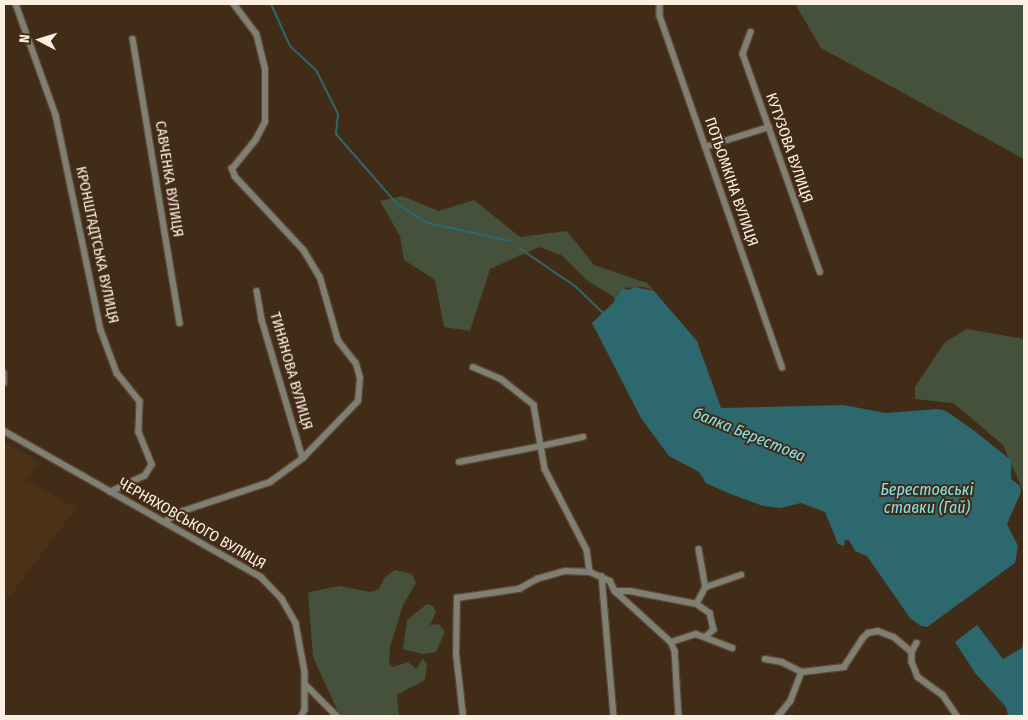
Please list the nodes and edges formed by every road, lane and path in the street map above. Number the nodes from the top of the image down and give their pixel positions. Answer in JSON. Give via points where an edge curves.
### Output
{"nodes":[{"id":1,"x":16,"y":4,"type":"edge"},
{"id":2,"x":233,"y":4,"type":"edge"},
{"id":3,"x":660,"y":4,"type":"edge"},
{"id":4,"x":751,"y":32,"type":"dead end"},
{"id":5,"x":133,"y":39,"type":"dead end"},
{"id":6,"x":769,"y":127,"type":"junction"},
{"id":7,"x":706,"y":148,"type":"junction"},
{"id":8,"x":820,"y":272,"type":"dead end"},
{"id":9,"x":257,"y":291,"type":"dead end"},
{"id":10,"x":180,"y":323,"type":"dead end"},
{"id":11,"x":473,"y":367,"type":"dead end"},
{"id":12,"x":782,"y":367,"type":"dead end"},
{"id":13,"x":4,"y":373,"type":"edge"},
{"id":14,"x":4,"y":383,"type":"edge"},
{"id":15,"x":4,"y":431,"type":"edge"},
{"id":16,"x":583,"y":437,"type":"dead end"},
{"id":17,"x":541,"y":446,"type":"junction"},
{"id":18,"x":303,"y":458,"type":"junction"},
{"id":19,"x":459,"y":462,"type":"dead end"},
{"id":20,"x":111,"y":492,"type":"junction"},
{"id":21,"x":164,"y":522,"type":"junction"},
{"id":22,"x":699,"y":549,"type":"dead end"},
{"id":23,"x":590,"y":572,"type":"junction"},
{"id":24,"x":741,"y":575,"type":"dead end"},
{"id":25,"x":602,"y":576,"type":"junction"},
{"id":26,"x":706,"y":587,"type":"junction"},
{"id":27,"x":615,"y":591,"type":"junction"},
{"id":28,"x":697,"y":604,"type":"junction"},
{"id":29,"x":707,"y":636,"type":"junction"},
{"id":30,"x":671,"y":642,"type":"junction"},
{"id":31,"x":917,"y":643,"type":"dead end"},
{"id":32,"x":732,"y":648,"type":"dead end"},
{"id":33,"x":912,"y":652,"type":"junction"},
{"id":34,"x":765,"y":660,"type":"dead end"},
{"id":35,"x":802,"y":672,"type":"junction"},
{"id":36,"x":305,"y":684,"type":"junction"},
{"id":37,"x":302,"y":716,"type":"edge"},
{"id":38,"x":338,"y":716,"type":"edge"},
{"id":39,"x":463,"y":716,"type":"edge"},
{"id":40,"x":614,"y":716,"type":"edge"},
{"id":41,"x":679,"y":716,"type":"edge"},
{"id":42,"x":779,"y":716,"type":"edge"},
{"id":43,"x":957,"y":716,"type":"edge"}],
"edges":[{"from":1,"to":20,"type":"street","name":"КРОНШТАДТСЬКА ВУЛИЦЯ","via":[[56,115],[101,330],[117,373],[140,401],[139,432],[152,465],[146,476]]},
{"from":2,"to":18,"type":"street","via":[[256,34],[265,69],[265,122],[232,169],[235,177],[304,251],[320,278],[336,335],[356,364],[360,378],[358,401]]},
{"from":3,"to":7,"type":"street","name":"ПОТЬОМКІНА ВУЛИЦЯ","via":[[660,16]]},
{"from":4,"to":6,"type":"street","name":"КУТУЗОВА ВУЛИЦЯ","via":[[743,54]]},
{"from":5,"to":10,"type":"street","name":"САВЧЕНКА ВУЛИЦЯ"},
{"from":6,"to":7,"type":"street"},
{"from":6,"to":8,"type":"street","name":"КУТУЗОВА ВУЛИЦЯ"},
{"from":7,"to":12,"type":"street","name":"ПОТЬОМКІНА ВУЛИЦЯ"},
{"from":9,"to":18,"type":"street","name":"ТИНЯНОВА ВУЛИЦЯ","via":[[262,320]]},
{"from":11,"to":17,"type":"street","via":[[501,379],[534,405]]},
{"from":13,"to":14,"type":"street"},
{"from":15,"to":20,"type":"street","name":"ЧЕРНЯХОВСЬКОГО ВУЛИЦЯ"},
{"from":16,"to":17,"type":"street"},
{"from":17,"to":19,"type":"street"},
{"from":17,"to":23,"type":"street","via":[[545,469],[587,550]]},
{"from":18,"to":21,"type":"street","via":[[270,482],[183,511]]},
{"from":20,"to":21,"type":"street","name":"ЧЕРНЯХОВСЬКОГО ВУЛИЦЯ"},
{"from":21,"to":36,"type":"street","name":"ЧЕРНЯХОВСЬКОГО ВУЛИЦЯ","via":[[261,577],[282,599],[296,623]]},
{"from":22,"to":26,"type":"street"},
{"from":23,"to":25,"type":"street"},
{"from":23,"to":39,"type":"street","via":[[565,571],[519,588],[457,598],[456,654]]},
{"from":24,"to":26,"type":"street"},
{"from":25,"to":27,"type":"street","via":[[610,581]]},
{"from":25,"to":40,"type":"street"},
{"from":26,"to":28,"type":"street"},
{"from":27,"to":28,"type":"street"},
{"from":27,"to":30,"type":"street"},
{"from":28,"to":29,"type":"street","via":[[710,613],[714,630]]},
{"from":29,"to":30,"type":"street","via":[[696,634]]},
{"from":29,"to":32,"type":"street"},
{"from":30,"to":41,"type":"street","via":[[675,651]]},
{"from":31,"to":33,"type":"street"},
{"from":33,"to":35,"type":"street","via":[[894,637],[878,631],[868,633],[862,639],[844,667]]},
{"from":33,"to":43,"type":"street","via":[[918,677],[943,695]]},
{"from":34,"to":35,"type":"street","via":[[782,662]]},
{"from":35,"to":42,"type":"street","via":[[791,701]]},
{"from":36,"to":37,"type":"street","name":"ЧЕРНЯХОВСЬКОГО ВУЛИЦЯ"},
{"from":36,"to":38,"type":"street"}]}
